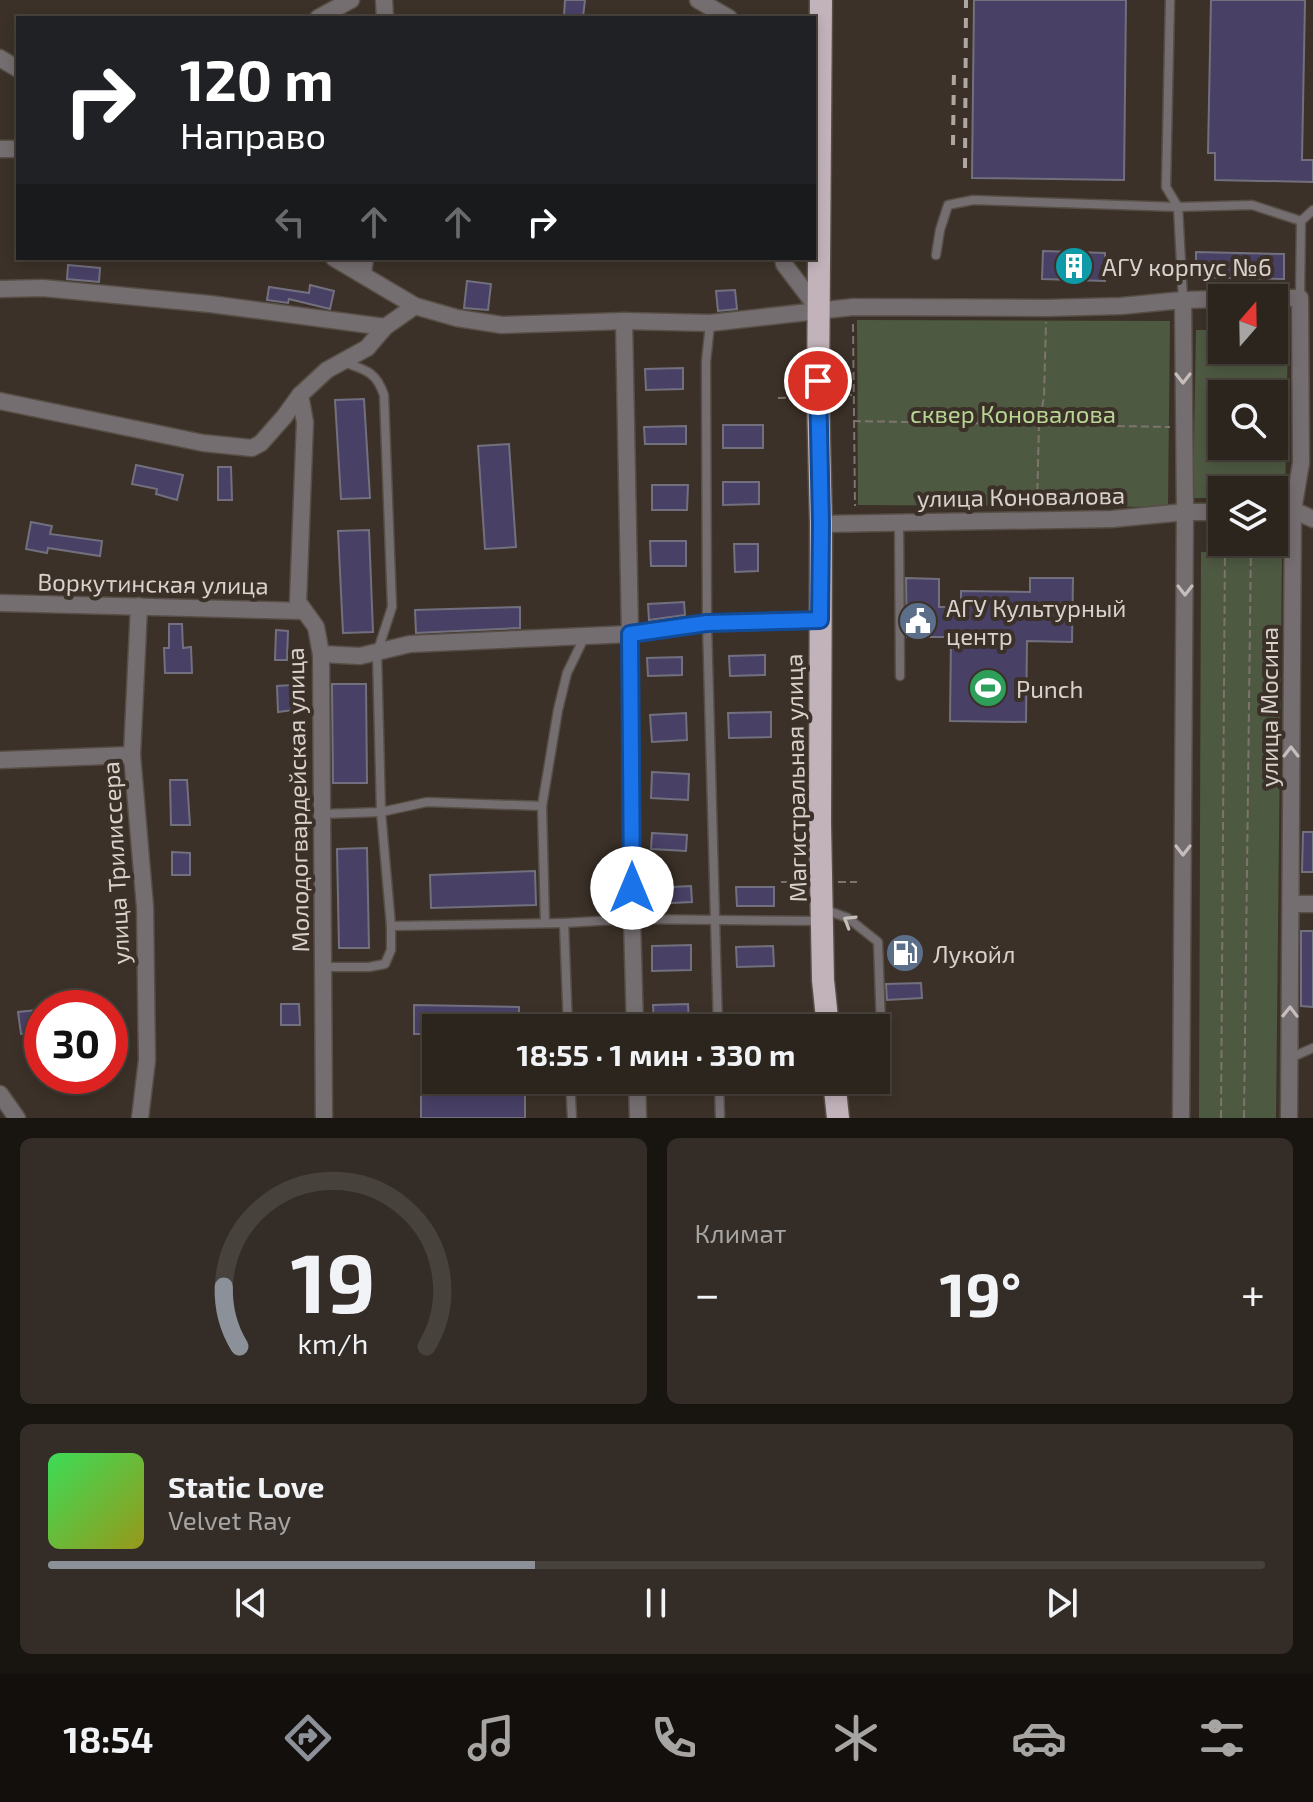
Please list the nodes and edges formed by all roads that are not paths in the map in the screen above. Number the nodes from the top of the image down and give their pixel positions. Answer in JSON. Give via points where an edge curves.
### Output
{"nodes":[{"id":1,"x":351,"y":0,"type":"edge"},
{"id":2,"x":698,"y":0,"type":"edge"},
{"id":3,"x":821,"y":0,"type":"edge"},
{"id":4,"x":1170,"y":0,"type":"edge"},
{"id":5,"x":322,"y":16,"type":"edge"},
{"id":6,"x":726,"y":16,"type":"edge"},
{"id":7,"x":1178,"y":207,"type":"junction"},
{"id":8,"x":1313,"y":210,"type":"edge"},
{"id":9,"x":1301,"y":221,"type":"junction"},
{"id":10,"x":936,"y":255,"type":"dead end"},
{"id":11,"x":342,"y":260,"type":"edge"},
{"id":12,"x":783,"y":260,"type":"edge"},
{"id":13,"x":364,"y":266,"type":"edge"},
{"id":14,"x":0,"y":289,"type":"edge"},
{"id":15,"x":1288,"y":298,"type":"edge"},
{"id":16,"x":1300,"y":298,"type":"junction"},
{"id":17,"x":1208,"y":299,"type":"edge"},
{"id":18,"x":1183,"y":300,"type":"junction"},
{"id":19,"x":415,"y":306,"type":"junction"},
{"id":20,"x":819,"y":310,"type":"junction"},
{"id":21,"x":624,"y":321,"type":"junction"},
{"id":22,"x":710,"y":323,"type":"junction"},
{"id":23,"x":385,"y":327,"type":"junction"},
{"id":24,"x":343,"y":362,"type":"junction"},
{"id":25,"x":300,"y":395,"type":"junction"},
{"id":26,"x":0,"y":401,"type":"edge"},
{"id":27,"x":1288,"y":510,"type":"edge"},
{"id":28,"x":1293,"y":510,"type":"junction"},
{"id":29,"x":1185,"y":512,"type":"junction"},
{"id":30,"x":1208,"y":512,"type":"edge"},
{"id":31,"x":1313,"y":519,"type":"edge"},
{"id":32,"x":899,"y":523,"type":"junction"},
{"id":33,"x":821,"y":524,"type":"junction"},
{"id":34,"x":0,"y":603,"type":"edge"},
{"id":35,"x":139,"y":606,"type":"junction"},
{"id":36,"x":304,"y":611,"type":"junction"},
{"id":37,"x":820,"y":620,"type":"junction"},
{"id":38,"x":707,"y":623,"type":"junction"},
{"id":39,"x":630,"y":634,"type":"junction"},
{"id":40,"x":585,"y":636,"type":"junction"},
{"id":41,"x":377,"y":653,"type":"junction"},
{"id":42,"x":321,"y":654,"type":"junction"},
{"id":43,"x":900,"y":676,"type":"dead end"},
{"id":44,"x":132,"y":755,"type":"junction"},
{"id":45,"x":0,"y":760,"type":"edge"},
{"id":46,"x":542,"y":806,"type":"junction"},
{"id":47,"x":381,"y":812,"type":"junction"},
{"id":48,"x":322,"y":814,"type":"junction"},
{"id":49,"x":1291,"y":904,"type":"junction"},
{"id":50,"x":1313,"y":904,"type":"edge"},
{"id":51,"x":822,"y":915,"type":"junction"},
{"id":52,"x":632,"y":919,"type":"junction"},
{"id":53,"x":714,"y":919,"type":"junction"},
{"id":54,"x":545,"y":923,"type":"junction"},
{"id":55,"x":564,"y":923,"type":"junction"},
{"id":56,"x":391,"y":926,"type":"junction"},
{"id":57,"x":324,"y":967,"type":"junction"},
{"id":58,"x":567,"y":1014,"type":"edge"},
{"id":59,"x":635,"y":1014,"type":"edge"},
{"id":60,"x":717,"y":1014,"type":"edge"},
{"id":61,"x":827,"y":1014,"type":"edge"},
{"id":62,"x":881,"y":1014,"type":"edge"},
{"id":63,"x":1313,"y":1048,"type":"edge"},
{"id":64,"x":1289,"y":1058,"type":"junction"},
{"id":65,"x":0,"y":1094,"type":"edge"},
{"id":66,"x":571,"y":1094,"type":"edge"},
{"id":67,"x":637,"y":1094,"type":"edge"},
{"id":68,"x":719,"y":1094,"type":"edge"},
{"id":69,"x":835,"y":1094,"type":"edge"},
{"id":70,"x":17,"y":1118,"type":"edge"},
{"id":71,"x":140,"y":1118,"type":"edge"},
{"id":72,"x":324,"y":1118,"type":"edge"},
{"id":73,"x":572,"y":1118,"type":"edge"},
{"id":74,"x":638,"y":1118,"type":"edge"},
{"id":75,"x":720,"y":1118,"type":"edge"},
{"id":76,"x":838,"y":1118,"type":"edge"},
{"id":77,"x":1181,"y":1118,"type":"edge"},
{"id":78,"x":1289,"y":1118,"type":"edge"}],
"edges":[{"from":1,"to":5,"type":"street"},
{"from":2,"to":6,"type":"street"},
{"from":3,"to":20,"type":"highway","name":"Магистральная улица"},
{"from":4,"to":7,"type":"lane","via":[[1166,187]]},
{"from":7,"to":9,"type":"lane","via":[[1252,205]]},
{"from":7,"to":10,"type":"lane","via":[[973,200],[948,205]]},
{"from":7,"to":18,"type":"lane"},
{"from":8,"to":9,"type":"lane"},
{"from":9,"to":16,"type":"lane"},
{"from":11,"to":13,"type":"street"},
{"from":12,"to":20,"type":"street"},
{"from":13,"to":19,"type":"street"},
{"from":14,"to":23,"type":"street","via":[[43,288],[210,304]]},
{"from":15,"to":16,"type":"street"},
{"from":16,"to":28,"type":"street","name":"улица Мосина","via":[[1301,463]]},
{"from":17,"to":18,"type":"street"},
{"from":18,"to":20,"type":"street","via":[[1121,306]]},
{"from":18,"to":29,"type":"street","one_way":true},
{"from":19,"to":21,"type":"street","via":[[502,325]]},
{"from":19,"to":23,"type":"street"},
{"from":20,"to":22,"type":"street"},
{"from":20,"to":33,"type":"highway","name":"Магистральная улица"},
{"from":21,"to":22,"type":"street"},
{"from":21,"to":39,"type":"street"},
{"from":22,"to":38,"type":"lane"},
{"from":23,"to":24,"type":"street","via":[[367,348]]},
{"from":24,"to":25,"type":"street"},
{"from":24,"to":41,"type":"lane","via":[[371,372],[384,395],[392,607]]},
{"from":25,"to":26,"type":"street","via":[[252,448],[203,443]]},
{"from":25,"to":36,"type":"street","name":"Молодогвардейская улица","via":[[305,422],[298,602]]},
{"from":27,"to":28,"type":"street"},
{"from":28,"to":31,"type":"street"},
{"from":49,"to":28,"type":"street","name":"улица Мосина","one_way":true},
{"from":29,"to":30,"type":"street","name":"улица Коновалова"},
{"from":29,"to":32,"type":"street","name":"улица Коновалова","via":[[1112,519]]},
{"from":29,"to":77,"type":"street","one_way":true},
{"from":32,"to":33,"type":"street","name":"улица Коновалова"},
{"from":32,"to":43,"type":"lane"},
{"from":33,"to":37,"type":"highway","name":"Магистральная улица"},
{"from":34,"to":35,"type":"street","name":"Воркутинская улица"},
{"from":35,"to":36,"type":"street","name":"Воркутинская улица"},
{"from":35,"to":44,"type":"street","name":"улица Трилиссера"},
{"from":36,"to":42,"type":"street","name":"Молодогвардейская улица","via":[[316,627]]},
{"from":37,"to":38,"type":"street"},
{"from":37,"to":51,"type":"highway","name":"Магистральная улица"},
{"from":38,"to":39,"type":"street"},
{"from":38,"to":53,"type":"lane"},
{"from":39,"to":40,"type":"street"},
{"from":39,"to":52,"type":"street"},
{"from":40,"to":41,"type":"street","via":[[410,644]]},
{"from":40,"to":46,"type":"lane","via":[[567,673]]},
{"from":41,"to":42,"type":"street"},
{"from":41,"to":47,"type":"lane"},
{"from":42,"to":48,"type":"street","name":"Молодогвардейская улица"},
{"from":44,"to":45,"type":"street"},
{"from":44,"to":71,"type":"street","name":"улица Трилиссера","via":[[145,907],[147,1060]]},
{"from":46,"to":47,"type":"lane","via":[[427,802]]},
{"from":46,"to":54,"type":"lane"},
{"from":47,"to":48,"type":"lane"},
{"from":47,"to":56,"type":"lane"},
{"from":48,"to":57,"type":"street","name":"Молодогвардейская улица"},
{"from":49,"to":50,"type":"street"},
{"from":64,"to":49,"type":"street","name":"улица Мосина","one_way":true},
{"from":51,"to":53,"type":"lane"},
{"from":51,"to":61,"type":"highway","name":"Магистральная улица"},
{"from":62,"to":51,"type":"lane","one_way":true,"via":[[878,942],[848,918]]},
{"from":52,"to":53,"type":"lane"},
{"from":52,"to":55,"type":"lane"},
{"from":52,"to":59,"type":"street"},
{"from":53,"to":60,"type":"lane"},
{"from":54,"to":55,"type":"lane"},
{"from":54,"to":56,"type":"lane"},
{"from":55,"to":58,"type":"lane"},
{"from":56,"to":57,"type":"lane","via":[[385,964]]},
{"from":57,"to":72,"type":"street","name":"Молодогвардейская улица"},
{"from":63,"to":64,"type":"lane"},
{"from":64,"to":78,"type":"street","name":"улица Мосина"},
{"from":65,"to":70,"type":"street"},
{"from":66,"to":73,"type":"lane"},
{"from":67,"to":74,"type":"street"},
{"from":68,"to":75,"type":"lane"},
{"from":69,"to":76,"type":"highway"}]}
